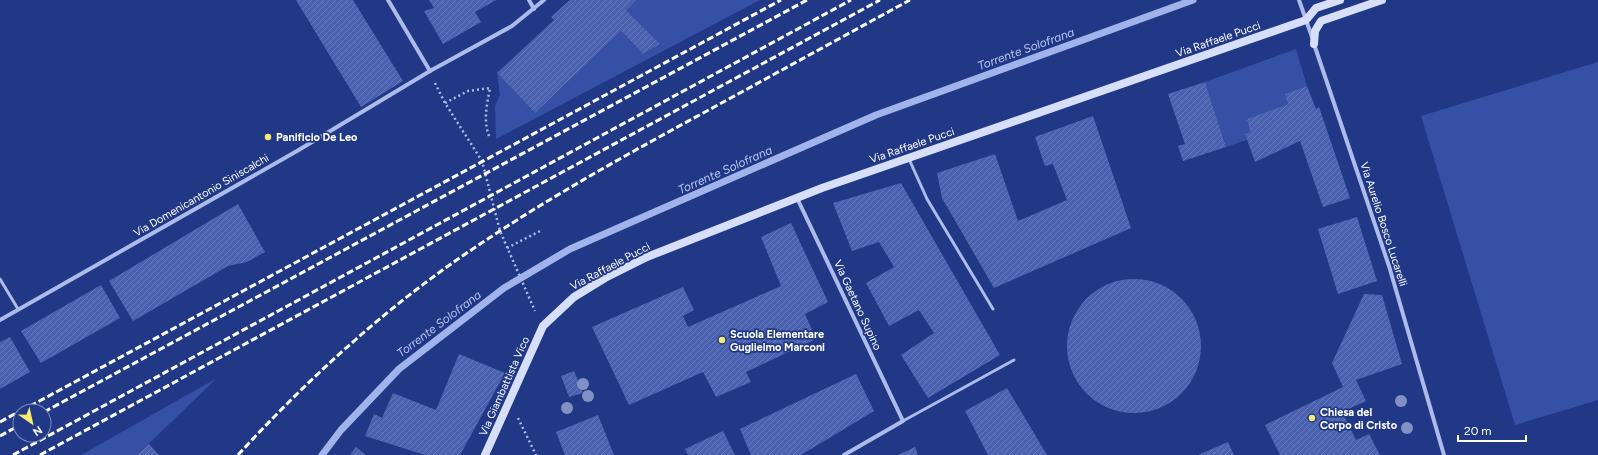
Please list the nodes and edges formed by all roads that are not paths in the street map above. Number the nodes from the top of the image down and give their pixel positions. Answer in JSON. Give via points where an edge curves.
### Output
{"nodes":[{"id":1,"x":388,"y":0,"type":"edge"},
{"id":2,"x":529,"y":0,"type":"edge"},
{"id":3,"x":544,"y":0,"type":"edge"},
{"id":4,"x":1300,"y":0,"type":"edge"},
{"id":5,"x":1340,"y":0,"type":"edge"},
{"id":6,"x":1382,"y":0,"type":"edge"},
{"id":7,"x":534,"y":9,"type":"junction"},
{"id":8,"x":1306,"y":20,"type":"junction"},
{"id":9,"x":1314,"y":44,"type":"junction"},
{"id":10,"x":430,"y":72,"type":"junction"},
{"id":11,"x":909,"y":158,"type":"junction"},
{"id":12,"x":797,"y":197,"type":"junction"},
{"id":13,"x":0,"y":279,"type":"edge"},
{"id":14,"x":18,"y":309,"type":"junction"},
{"id":15,"x":993,"y":309,"type":"dead end"},
{"id":16,"x":0,"y":320,"type":"edge"},
{"id":17,"x":542,"y":326,"type":"joint"},
{"id":18,"x":1014,"y":360,"type":"dead end"},
{"id":19,"x":903,"y":420,"type":"junction"},
{"id":20,"x":485,"y":455,"type":"edge"},
{"id":21,"x":844,"y":455,"type":"edge"},
{"id":22,"x":1444,"y":455,"type":"edge"}],
"edges":[{"from":1,"to":10,"type":"street"},
{"from":2,"to":7,"type":"street"},
{"from":3,"to":7,"type":"street","name":"Via Domenicantonio Siniscalchi"},
{"from":4,"to":8,"type":"street","name":"Via Aurelio Bosco Lucarelli"},
{"from":5,"to":8,"type":"main road","via":[[1316,8]]},
{"from":6,"to":9,"type":"main road","via":[[1321,21],[1315,31]]},
{"from":7,"to":10,"type":"street","name":"Via Domenicantonio Siniscalchi","via":[[512,26]]},
{"from":8,"to":9,"type":"street","name":"Via Aurelio Bosco Lucarelli"},
{"from":8,"to":11,"type":"main road","name":"Via Raffaele Pucci"},
{"from":9,"to":22,"type":"street","name":"Via Aurelio Bosco Lucarelli","via":[[1389,266]]},
{"from":10,"to":14,"type":"street","name":"Via Domenicantonio Siniscalchi","via":[[297,151]]},
{"from":11,"to":12,"type":"main road","name":"Via Raffaele Pucci"},
{"from":11,"to":15,"type":"lane","via":[[927,199]]},
{"from":12,"to":17,"type":"main road","name":"Via Raffaele Pucci","via":[[647,257],[574,297]]},
{"from":12,"to":19,"type":"street","name":"Via Gaetano Supino"},
{"from":13,"to":14,"type":"lane"},
{"from":14,"to":16,"type":"street","name":"Via Domenicantonio Siniscalchi"},
{"from":17,"to":20,"type":"main road","name":"Via Giambattista Vico"},
{"from":18,"to":19,"type":"lane"},
{"from":19,"to":21,"type":"street"}]}
